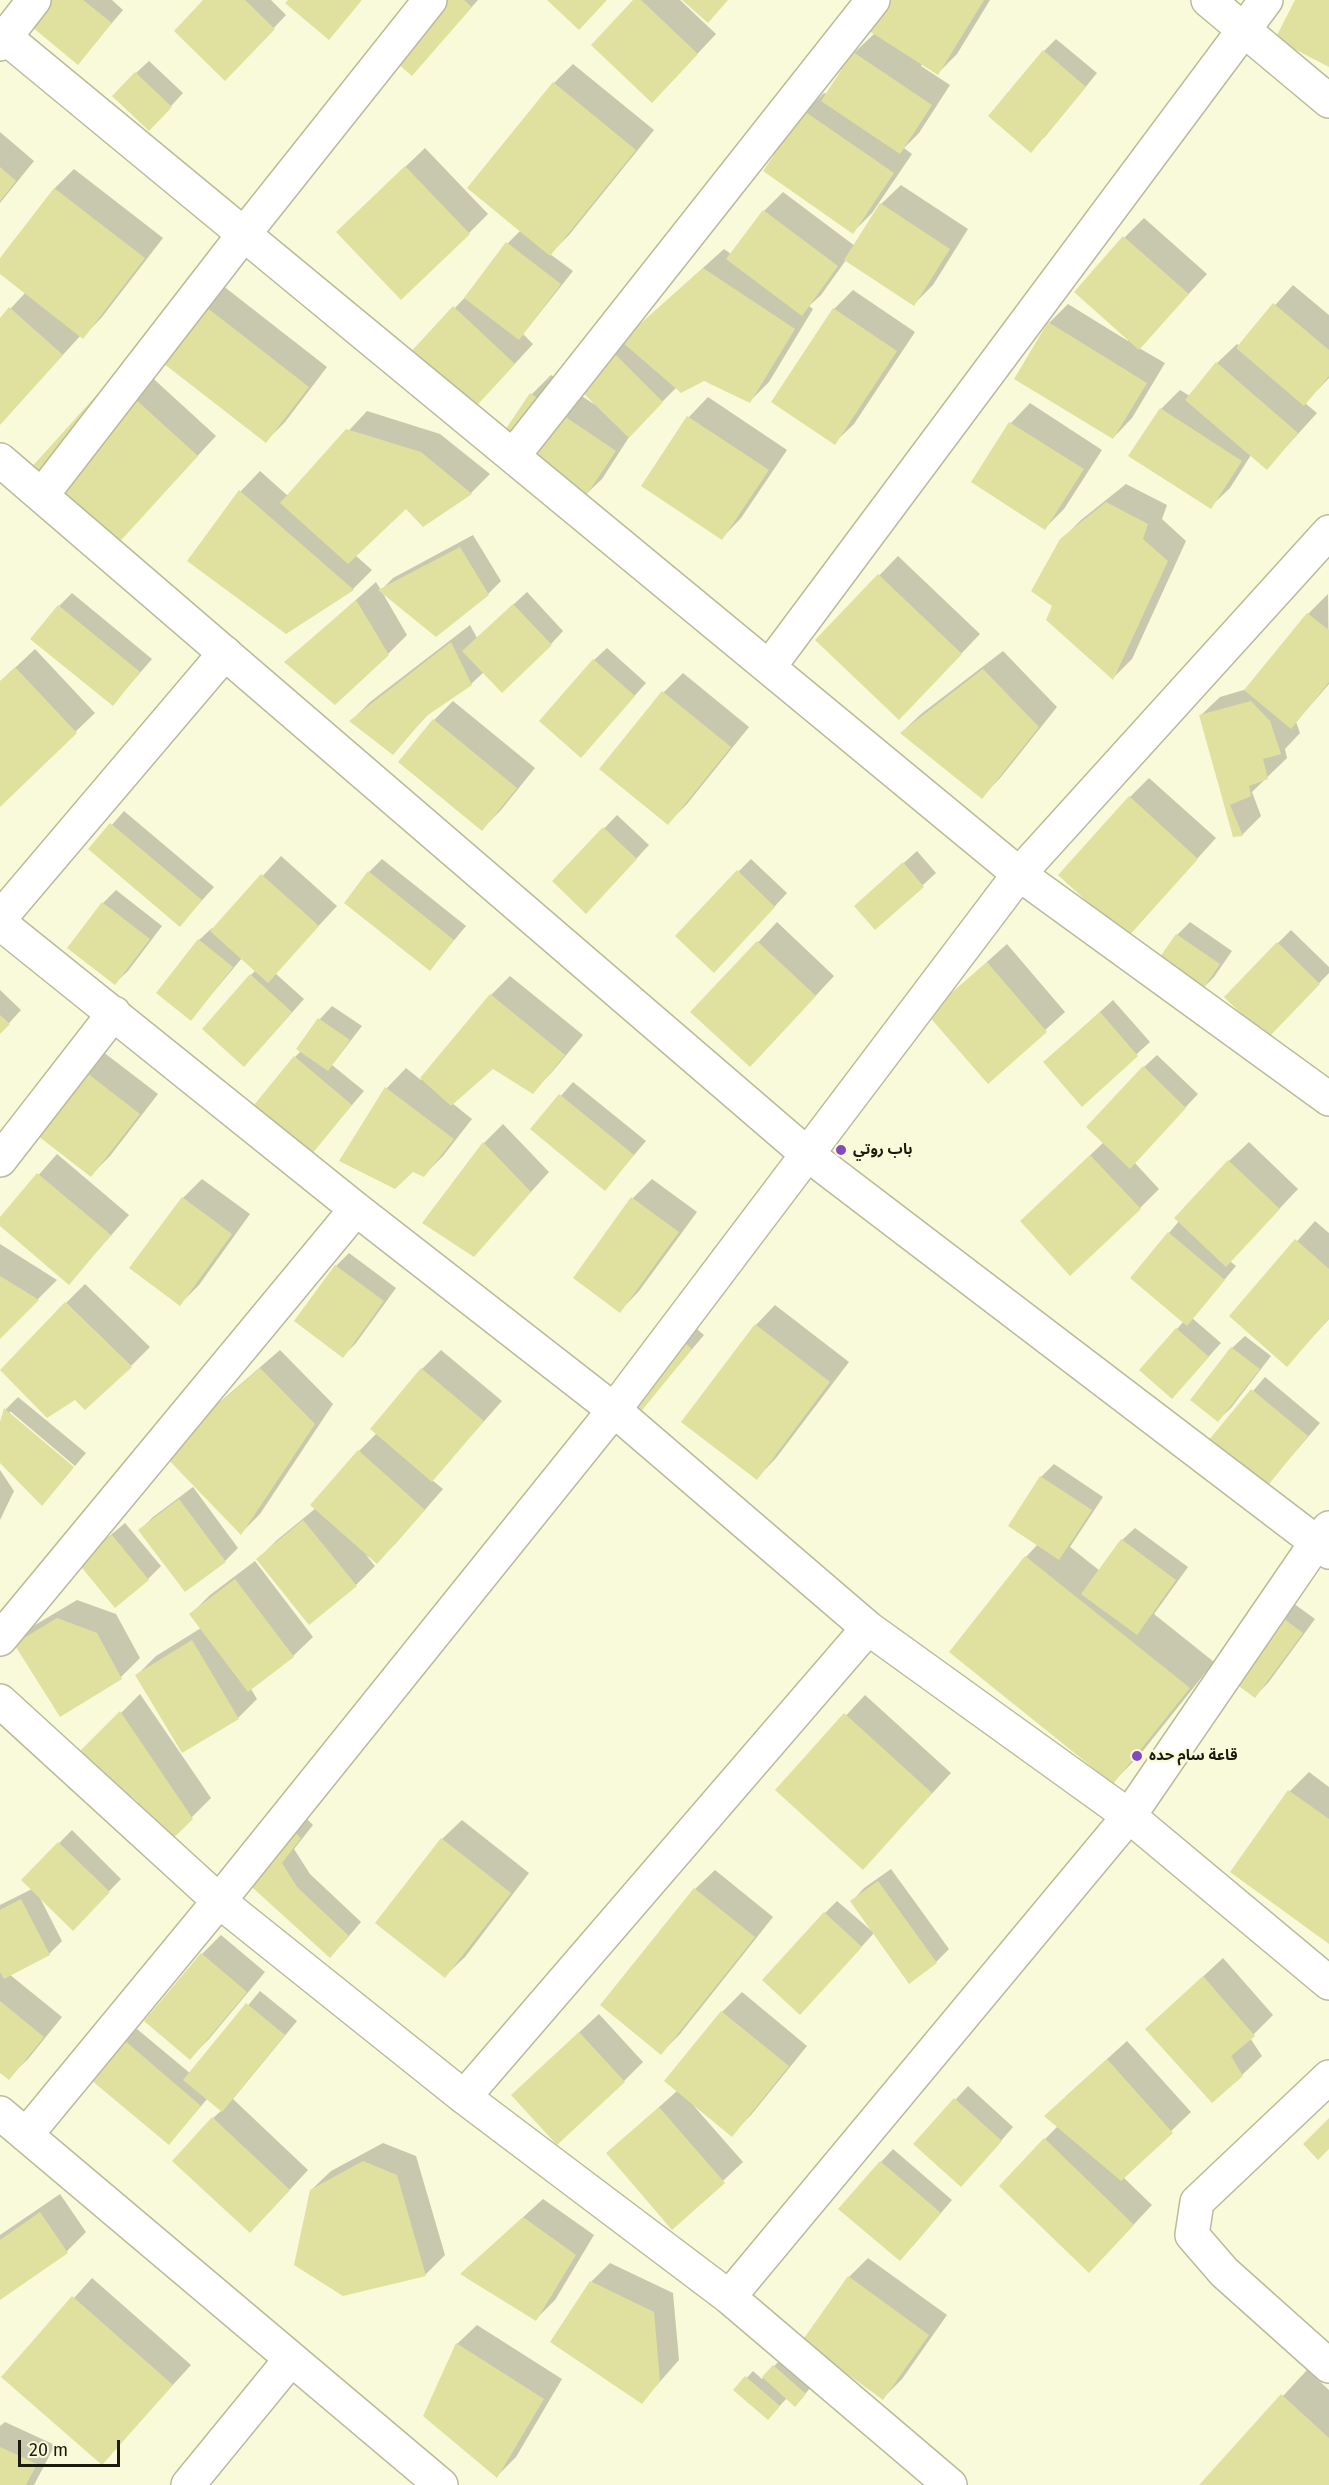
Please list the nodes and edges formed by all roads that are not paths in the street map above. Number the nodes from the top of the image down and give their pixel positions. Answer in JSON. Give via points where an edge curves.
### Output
{"nodes":[{"id":1,"x":34,"y":0,"type":"edge"},
{"id":2,"x":430,"y":0,"type":"edge"},
{"id":3,"x":873,"y":0,"type":"edge"},
{"id":4,"x":1208,"y":0,"type":"edge"},
{"id":5,"x":1266,"y":0,"type":"edge"},
{"id":6,"x":1243,"y":29,"type":"junction"},
{"id":7,"x":2,"y":38,"type":"edge"},
{"id":8,"x":1329,"y":101,"type":"edge"},
{"id":9,"x":244,"y":234,"type":"junction"},
{"id":10,"x":513,"y":456,"type":"junction"},
{"id":11,"x":0,"y":460,"type":"edge"},
{"id":12,"x":42,"y":495,"type":"junction"},
{"id":13,"x":1329,"y":532,"type":"edge"},
{"id":14,"x":225,"y":653,"type":"junction"},
{"id":15,"x":769,"y":667,"type":"junction"},
{"id":16,"x":1019,"y":874,"type":"junction"},
{"id":17,"x":0,"y":918,"type":"edge"},
{"id":18,"x":0,"y":923,"type":"edge"},
{"id":19,"x":114,"y":1013,"type":"junction"},
{"id":20,"x":1329,"y":1099,"type":"edge"},
{"id":21,"x":807,"y":1154,"type":"junction"},
{"id":22,"x":0,"y":1160,"type":"edge"},
{"id":23,"x":356,"y":1209,"type":"junction"},
{"id":24,"x":614,"y":1410,"type":"junction"},
{"id":25,"x":1325,"y":1541,"type":"edge"},
{"id":26,"x":868,"y":1628,"type":"junction"},
{"id":27,"x":0,"y":1639,"type":"edge"},
{"id":28,"x":0,"y":1701,"type":"edge"},
{"id":29,"x":1129,"y":1816,"type":"junction"},
{"id":30,"x":219,"y":1900,"type":"junction"},
{"id":31,"x":1329,"y":1983,"type":"edge"},
{"id":32,"x":1329,"y":2078,"type":"edge"},
{"id":33,"x":464,"y":2097,"type":"junction"},
{"id":34,"x":0,"y":2113,"type":"edge"},
{"id":35,"x":26,"y":2135,"type":"junction"},
{"id":36,"x":729,"y":2297,"type":"junction"},
{"id":37,"x":291,"y":2359,"type":"junction"},
{"id":38,"x":1329,"y":2366,"type":"edge"},
{"id":39,"x":189,"y":2485,"type":"edge"},
{"id":40,"x":441,"y":2485,"type":"edge"},
{"id":41,"x":950,"y":2485,"type":"edge"}],
"edges":[{"from":1,"to":7,"type":"street"},
{"from":2,"to":9,"type":"street"},
{"from":3,"to":10,"type":"street"},
{"from":4,"to":6,"type":"street"},
{"from":5,"to":6,"type":"street"},
{"from":6,"to":8,"type":"street"},
{"from":6,"to":15,"type":"street"},
{"from":7,"to":9,"type":"street"},
{"from":9,"to":10,"type":"street"},
{"from":9,"to":12,"type":"street"},
{"from":10,"to":15,"type":"street"},
{"from":11,"to":12,"type":"street"},
{"from":12,"to":14,"type":"street"},
{"from":13,"to":16,"type":"street"},
{"from":14,"to":17,"type":"street"},
{"from":14,"to":21,"type":"street"},
{"from":15,"to":16,"type":"street"},
{"from":16,"to":20,"type":"street"},
{"from":16,"to":21,"type":"street"},
{"from":18,"to":19,"type":"street"},
{"from":19,"to":22,"type":"street"},
{"from":19,"to":23,"type":"street"},
{"from":21,"to":24,"type":"street"},
{"from":21,"to":25,"type":"street"},
{"from":23,"to":24,"type":"street"},
{"from":23,"to":27,"type":"street"},
{"from":24,"to":26,"type":"street"},
{"from":24,"to":30,"type":"street"},
{"from":25,"to":29,"type":"street"},
{"from":26,"to":29,"type":"street"},
{"from":26,"to":33,"type":"street"},
{"from":28,"to":30,"type":"street"},
{"from":29,"to":31,"type":"street"},
{"from":29,"to":36,"type":"street"},
{"from":30,"to":33,"type":"street"},
{"from":30,"to":35,"type":"street"},
{"from":32,"to":38,"type":"street","via":[[1197,2202],[1192,2235],[1224,2272]]},
{"from":33,"to":36,"type":"street"},
{"from":34,"to":35,"type":"street"},
{"from":35,"to":37,"type":"street"},
{"from":36,"to":41,"type":"street"},
{"from":37,"to":39,"type":"street"},
{"from":37,"to":40,"type":"street"}]}
